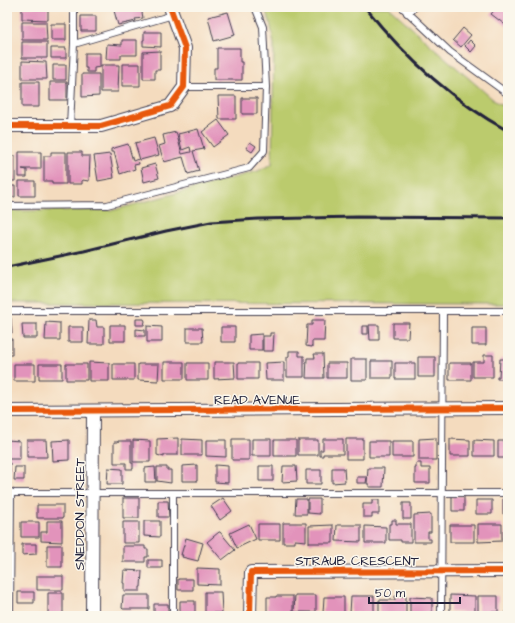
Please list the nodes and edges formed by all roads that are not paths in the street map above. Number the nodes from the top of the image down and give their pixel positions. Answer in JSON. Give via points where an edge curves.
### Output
{"nodes":[{"id":1,"x":74,"y":7,"type":"edge"},
{"id":2,"x":255,"y":7,"type":"edge"},
{"id":3,"x":402,"y":7,"type":"edge"},
{"id":4,"x":415,"y":7,"type":"edge"},
{"id":5,"x":171,"y":11,"type":"edge"},
{"id":6,"x":408,"y":13,"type":"junction"},
{"id":7,"x":74,"y":44,"type":"junction"},
{"id":8,"x":184,"y":87,"type":"junction"},
{"id":9,"x":266,"y":87,"type":"junction"},
{"id":10,"x":508,"y":94,"type":"edge"},
{"id":11,"x":7,"y":126,"type":"edge"},
{"id":12,"x":70,"y":126,"type":"junction"},
{"id":13,"x":7,"y":206,"type":"edge"},
{"id":14,"x":7,"y":311,"type":"edge"},
{"id":15,"x":443,"y":311,"type":"junction"},
{"id":16,"x":508,"y":311,"type":"edge"},
{"id":17,"x":443,"y":408,"type":"junction"},
{"id":18,"x":508,"y":408,"type":"edge"},
{"id":19,"x":7,"y":411,"type":"edge"},
{"id":20,"x":93,"y":411,"type":"junction"},
{"id":21,"x":9,"y":492,"type":"edge"},
{"id":22,"x":93,"y":492,"type":"junction"},
{"id":23,"x":441,"y":492,"type":"junction"},
{"id":24,"x":173,"y":493,"type":"junction"},
{"id":25,"x":508,"y":493,"type":"edge"},
{"id":26,"x":440,"y":571,"type":"junction"},
{"id":27,"x":508,"y":571,"type":"edge"},
{"id":28,"x":10,"y":616,"type":"edge"},
{"id":29,"x":92,"y":616,"type":"edge"},
{"id":30,"x":173,"y":616,"type":"edge"},
{"id":31,"x":250,"y":616,"type":"edge"},
{"id":32,"x":441,"y":616,"type":"edge"}],
"edges":[{"from":1,"to":7,"type":"lane"},
{"from":2,"to":9,"type":"lane","via":[[263,27]]},
{"from":3,"to":6,"type":"lane"},
{"from":4,"to":6,"type":"lane"},
{"from":5,"to":7,"type":"lane"},
{"from":5,"to":8,"type":"street","via":[[185,48]]},
{"from":6,"to":10,"type":"lane","via":[[450,52]]},
{"from":7,"to":12,"type":"lane"},
{"from":8,"to":9,"type":"lane"},
{"from":8,"to":12,"type":"street","via":[[170,106],[101,126]]},
{"from":9,"to":13,"type":"lane","via":[[264,151],[249,168],[107,205]]},
{"from":11,"to":12,"type":"street"},
{"from":14,"to":15,"type":"lane"},
{"from":15,"to":16,"type":"lane"},
{"from":15,"to":17,"type":"lane"},
{"from":17,"to":18,"type":"street","name":"READ AVENUE"},
{"from":17,"to":20,"type":"street","name":"READ AVENUE"},
{"from":17,"to":23,"type":"lane"},
{"from":19,"to":20,"type":"street","name":"READ AVENUE"},
{"from":20,"to":22,"type":"street","name":"SNEDDON STREET"},
{"from":21,"to":22,"type":"lane"},
{"from":21,"to":28,"type":"lane"},
{"from":22,"to":24,"type":"lane"},
{"from":22,"to":29,"type":"street","name":"SNEDDON STREET"},
{"from":23,"to":24,"type":"lane"},
{"from":23,"to":25,"type":"lane"},
{"from":23,"to":26,"type":"lane"},
{"from":24,"to":30,"type":"lane"},
{"from":26,"to":27,"type":"street","name":"STRAUB CRESCENT"},
{"from":26,"to":31,"type":"street","name":"STRAUB CRESCENT","via":[[251,572]]},
{"from":26,"to":32,"type":"lane"}]}
